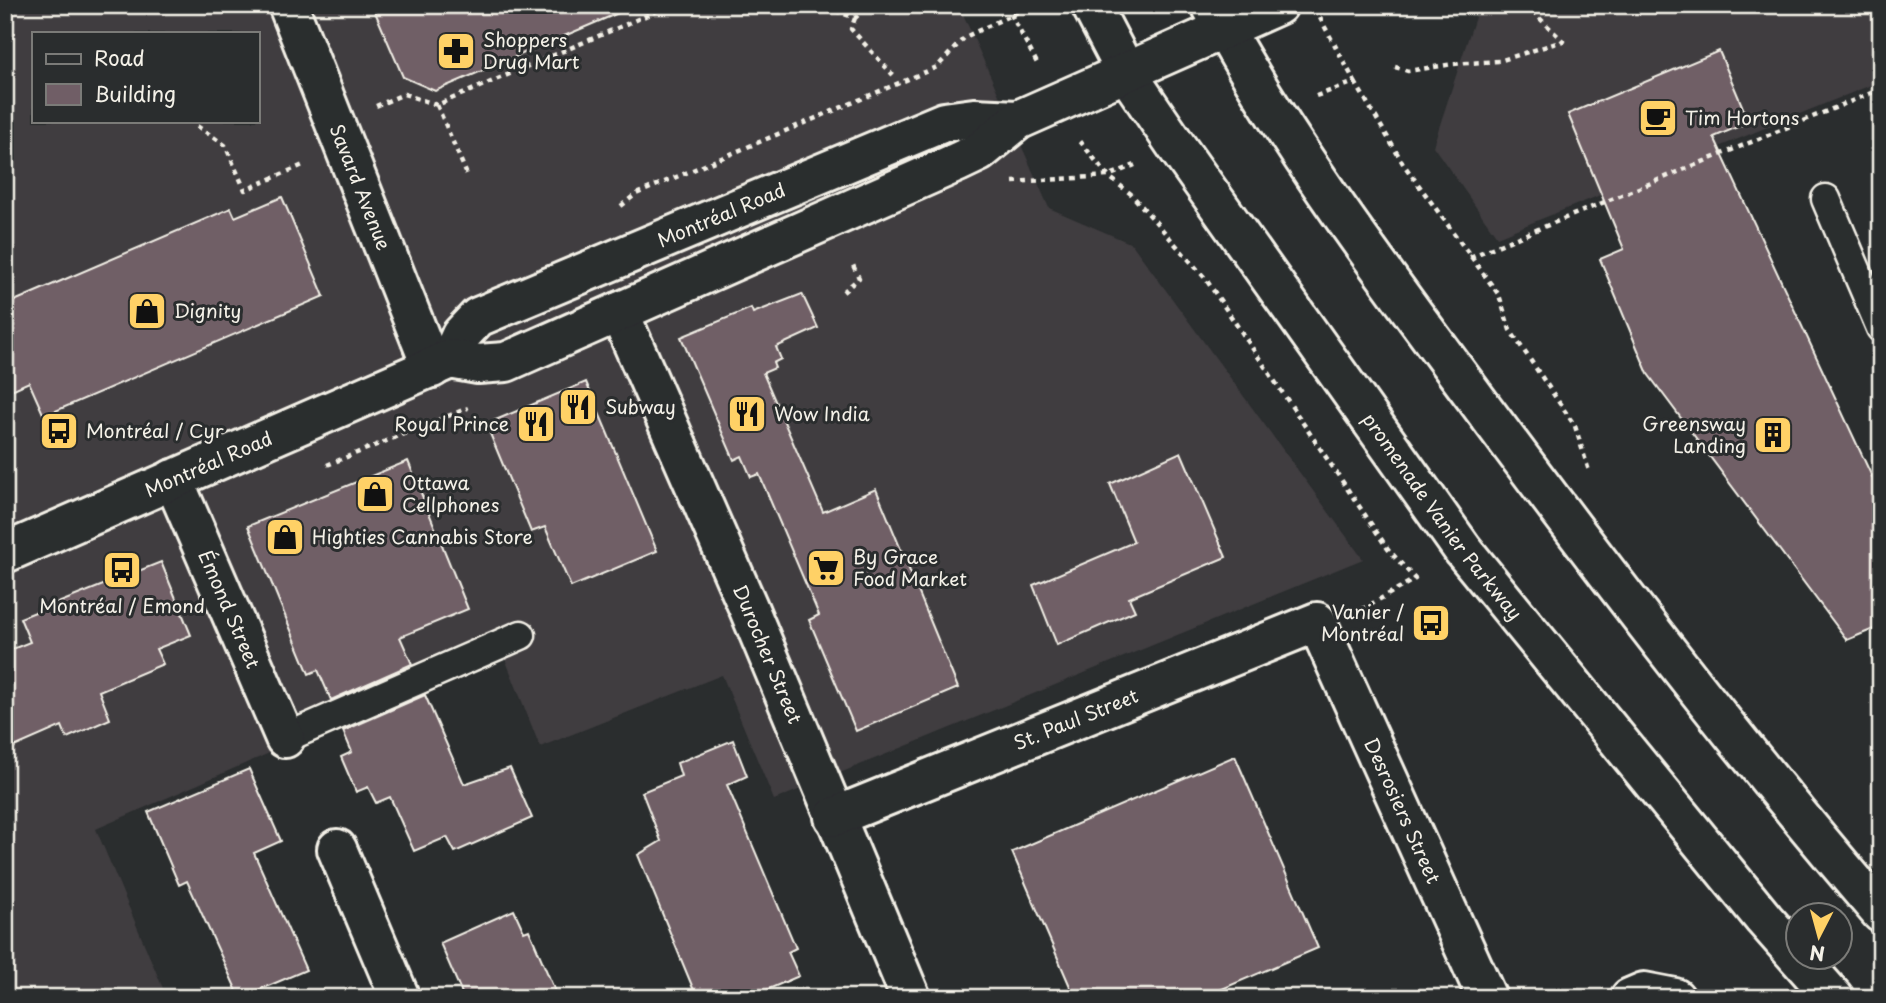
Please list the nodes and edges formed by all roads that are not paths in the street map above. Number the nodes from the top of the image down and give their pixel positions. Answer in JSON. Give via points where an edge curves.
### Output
{"nodes":[{"id":1,"x":288,"y":5,"type":"edge"},
{"id":2,"x":1091,"y":5,"type":"edge"},
{"id":3,"x":1278,"y":5,"type":"edge"},
{"id":4,"x":1217,"y":18,"type":"edge"},
{"id":5,"x":1126,"y":72,"type":"junction"},
{"id":6,"x":1018,"y":120,"type":"junction"},
{"id":7,"x":1826,"y":199,"type":"dead end"},
{"id":8,"x":619,"y":312,"type":"junction"},
{"id":9,"x":1881,"y":328,"type":"edge"},
{"id":10,"x":441,"y":364,"type":"junction"},
{"id":11,"x":173,"y":480,"type":"junction"},
{"id":12,"x":5,"y":553,"type":"edge"},
{"id":13,"x":1317,"y":622,"type":"joint"},
{"id":14,"x":521,"y":635,"type":"dead end"},
{"id":15,"x":285,"y":738,"type":"joint"},
{"id":16,"x":834,"y":817,"type":"junction"},
{"id":17,"x":337,"y":849,"type":"dead end"},
{"id":18,"x":1881,"y":913,"type":"edge"},
{"id":19,"x":400,"y":998,"type":"edge"},
{"id":20,"x":911,"y":998,"type":"edge"},
{"id":21,"x":1487,"y":998,"type":"edge"},
{"id":22,"x":1630,"y":998,"type":"edge"},
{"id":23,"x":1675,"y":998,"type":"edge"},
{"id":24,"x":1834,"y":998,"type":"edge"}],
"edges":[{"from":1,"to":10,"type":"main road","name":"Savard Avenue"},
{"from":2,"to":5,"type":"main road","name":"promenade Vanier Parkway"},
{"from":3,"to":4,"type":"main road","name":"Montréal Road"},
{"from":4,"to":5,"type":"main road","name":"Montréal Road"},
{"from":4,"to":18,"type":"main road","via":[[1272,112],[1576,534],[1801,820]]},
{"from":5,"to":6,"type":"main road","name":"Montréal Road"},
{"from":5,"to":24,"type":"main road","name":"promenade Vanier Parkway","via":[[1415,486],[1493,590]]},
{"from":6,"to":8,"type":"main road","name":"Montréal Road","via":[[968,157]]},
{"from":6,"to":10,"type":"main road","name":"Montréal Road","via":[[944,122],[638,248],[478,317]]},
{"from":7,"to":9,"type":"lane"},
{"from":8,"to":10,"type":"main road","name":"Montréal Road","via":[[506,362]]},
{"from":8,"to":16,"type":"main road","name":"Durocher Street"},
{"from":10,"to":11,"type":"main road","name":"Montréal Road"},
{"from":11,"to":12,"type":"main road","name":"Montréal Road"},
{"from":11,"to":15,"type":"main road","name":"Émond Street"},
{"from":13,"to":16,"type":"main road","name":"St. Paul Street"},
{"from":13,"to":21,"type":"main road","name":"Desrosiers Street"},
{"from":14,"to":15,"type":"lane"},
{"from":16,"to":20,"type":"main road","name":"Durocher Street"},
{"from":17,"to":19,"type":"main road"},
{"from":22,"to":23,"type":"main road","via":[[1644,992]]}]}
